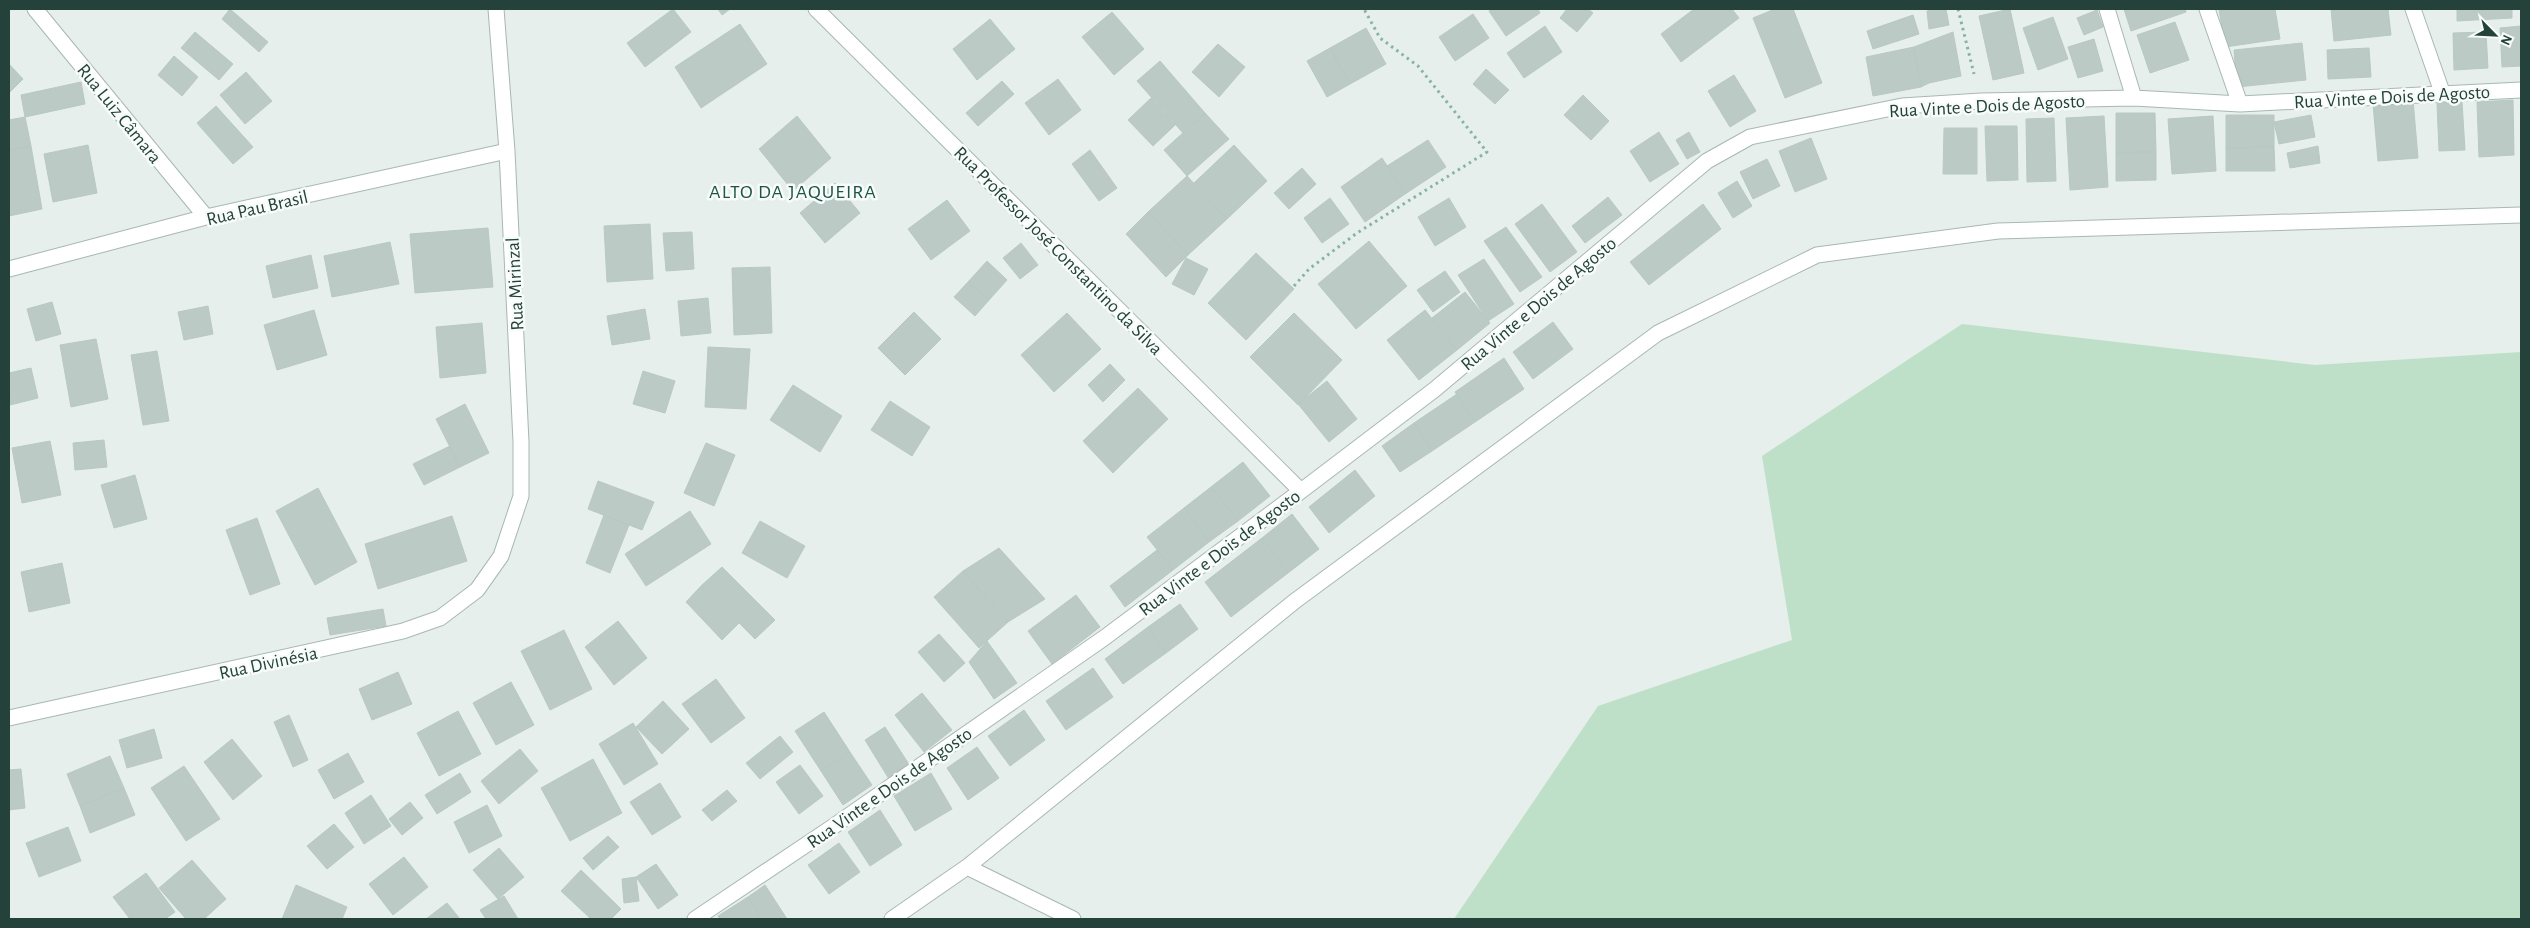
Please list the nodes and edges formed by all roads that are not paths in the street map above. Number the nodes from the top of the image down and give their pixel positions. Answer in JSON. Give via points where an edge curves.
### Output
{"nodes":[{"id":1,"x":34,"y":9,"type":"edge"},
{"id":2,"x":496,"y":9,"type":"edge"},
{"id":3,"x":816,"y":9,"type":"edge"},
{"id":4,"x":2107,"y":9,"type":"edge"},
{"id":5,"x":2208,"y":9,"type":"edge"},
{"id":6,"x":2413,"y":9,"type":"edge"},
{"id":7,"x":2521,"y":90,"type":"edge"},
{"id":8,"x":2442,"y":92,"type":"junction"},
{"id":9,"x":2134,"y":98,"type":"junction"},
{"id":10,"x":2240,"y":104,"type":"junction"},
{"id":11,"x":507,"y":151,"type":"junction"},
{"id":12,"x":2521,"y":216,"type":"edge"},
{"id":13,"x":206,"y":217,"type":"junction"},
{"id":14,"x":9,"y":269,"type":"edge"},
{"id":15,"x":1301,"y":491,"type":"junction"},
{"id":16,"x":501,"y":556,"type":"joint"},
{"id":17,"x":9,"y":718,"type":"edge"},
{"id":18,"x":967,"y":867,"type":"junction"},
{"id":19,"x":695,"y":919,"type":"edge"},
{"id":20,"x":892,"y":919,"type":"edge"},
{"id":21,"x":1074,"y":919,"type":"edge"}],
"edges":[{"from":1,"to":13,"type":"street","name":"Rua Luiz Câmara"},
{"from":2,"to":11,"type":"street","name":"Rua Mirinzal"},
{"from":3,"to":15,"type":"street","name":"Rua Professor José Constantino da Silva"},
{"from":4,"to":9,"type":"street"},
{"from":5,"to":10,"type":"street"},
{"from":6,"to":8,"type":"street"},
{"from":7,"to":8,"type":"street","name":"Rua Vinte e Dois de Agosto"},
{"from":8,"to":10,"type":"street","name":"Rua Vinte e Dois de Agosto"},
{"from":9,"to":10,"type":"street","name":"Rua Vinte e Dois de Agosto"},
{"from":9,"to":15,"type":"street","name":"Rua Vinte e Dois de Agosto","via":[[1902,106],[1750,137],[1707,162],[1434,390]]},
{"from":11,"to":13,"type":"street","name":"Rua Pau Brasil"},
{"from":11,"to":16,"type":"street","name":"Rua Mirinzal","via":[[522,442],[521,496]]},
{"from":12,"to":18,"type":"street","via":[[1998,231],[1817,255],[1658,333],[1295,601]]},
{"from":13,"to":14,"type":"street","name":"Rua Pau Brasil"},
{"from":15,"to":19,"type":"street","name":"Rua Vinte e Dois de Agosto","via":[[1104,638]]},
{"from":16,"to":17,"type":"street","name":"Rua Divinésia","via":[[477,590],[440,618],[403,631]]},
{"from":18,"to":20,"type":"street"},
{"from":18,"to":21,"type":"street"}]}
